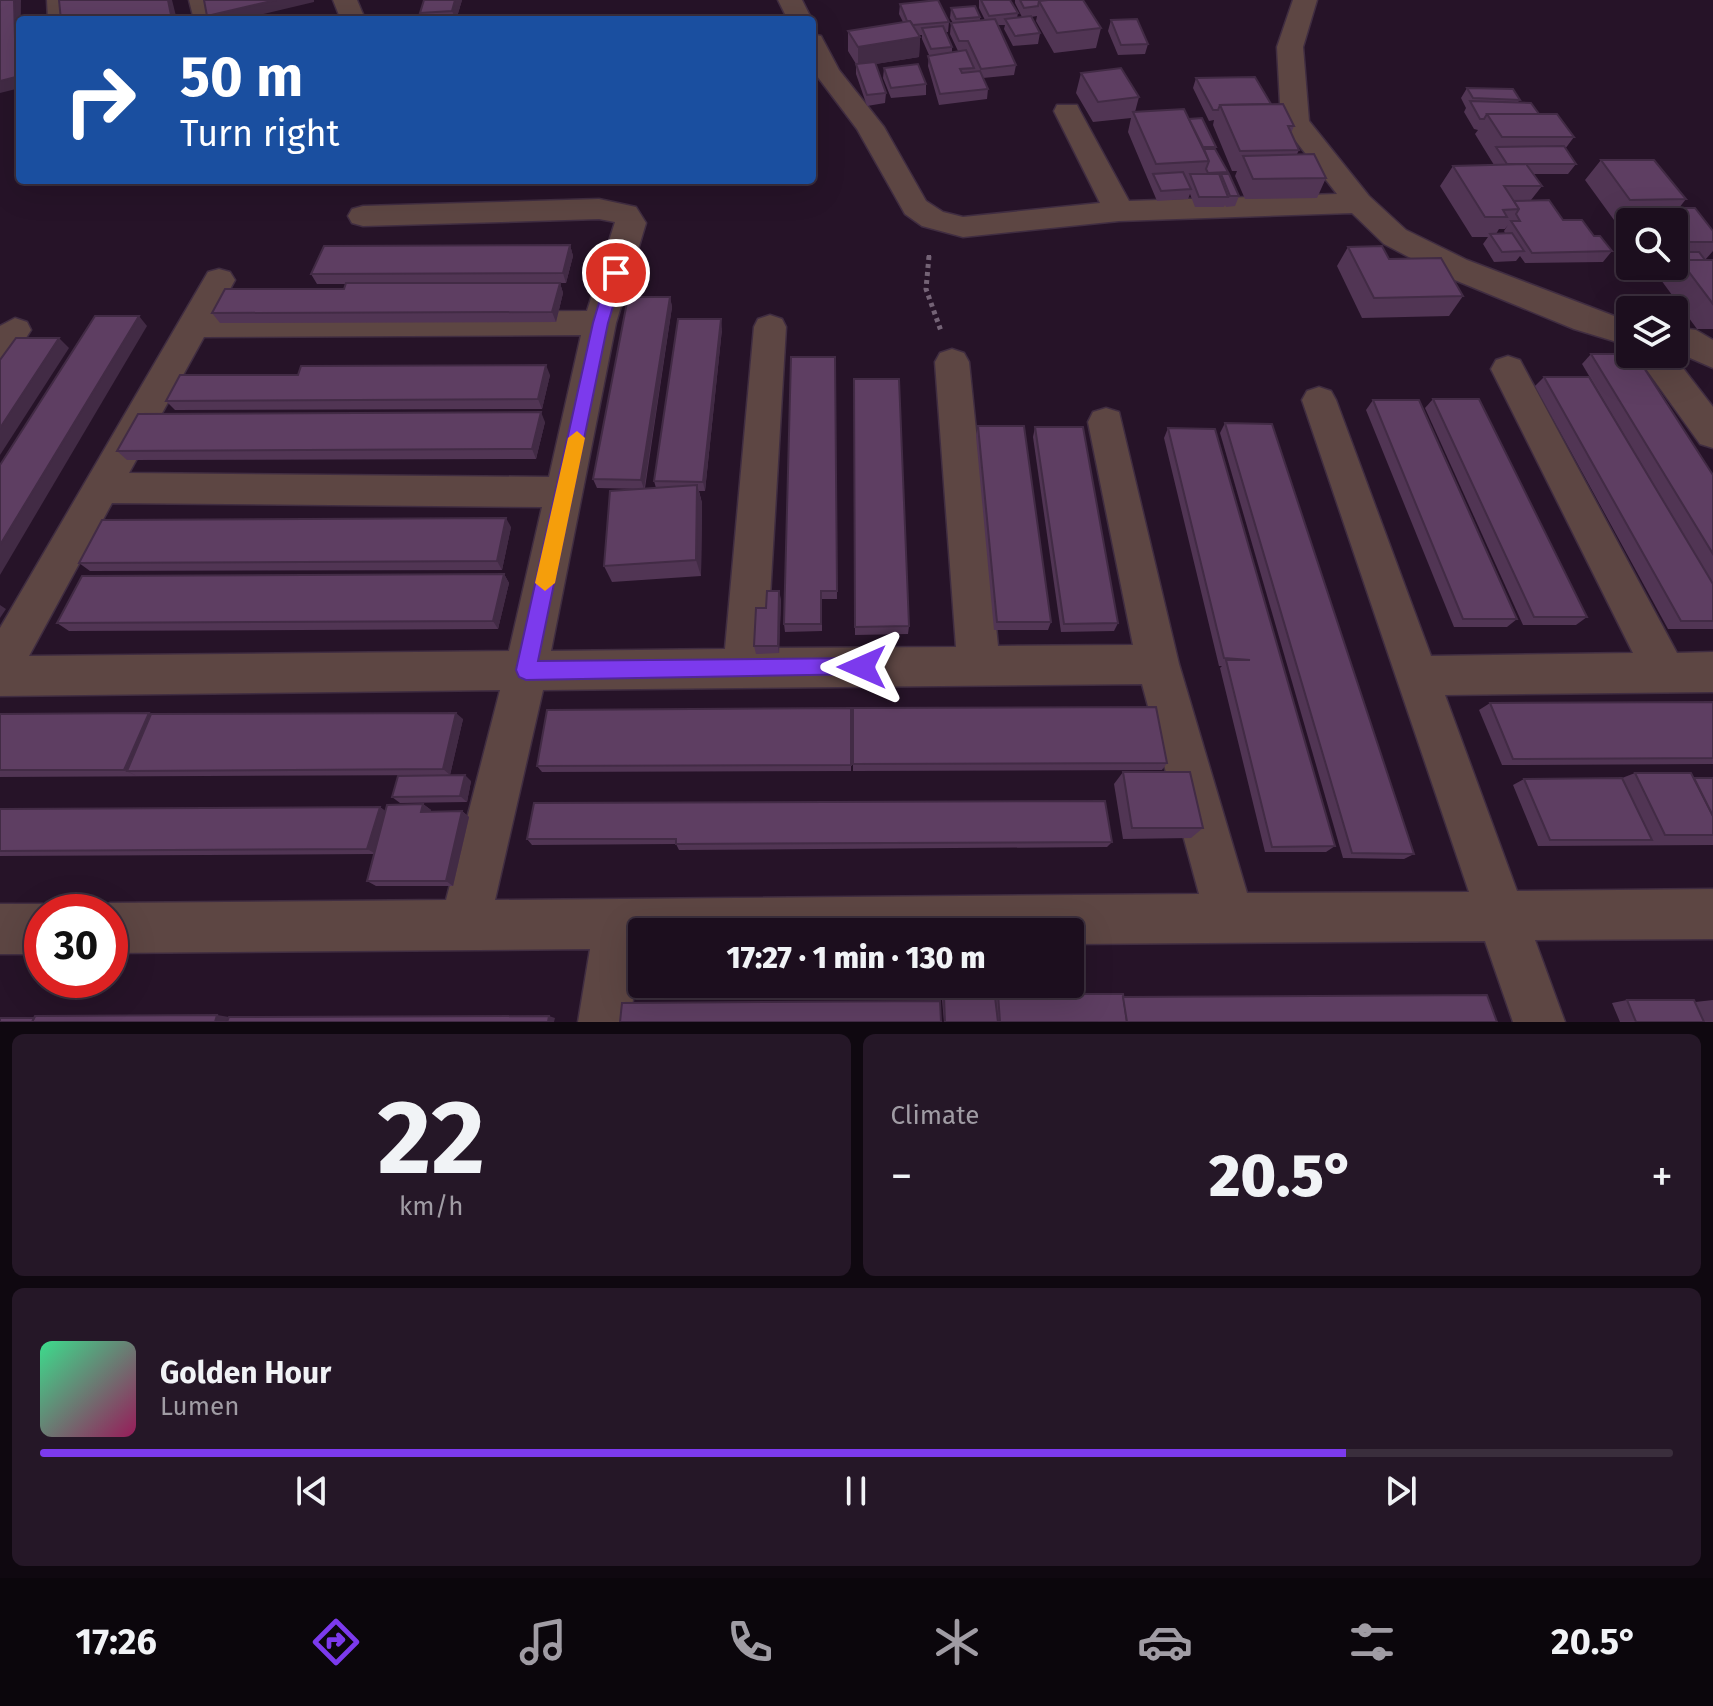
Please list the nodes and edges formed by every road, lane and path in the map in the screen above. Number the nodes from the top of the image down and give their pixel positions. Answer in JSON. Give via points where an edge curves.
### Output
{"nodes":[{"id":1,"x":1305,"y":0,"type":"edge"},
{"id":2,"x":820,"y":74,"type":"edge"},
{"id":3,"x":1067,"y":111,"type":"dead end"},
{"id":4,"x":1359,"y":203,"type":"junction"},
{"id":5,"x":1119,"y":211,"type":"junction"},
{"id":6,"x":363,"y":216,"type":"dead end"},
{"id":7,"x":933,"y":219,"type":"junction"},
{"id":8,"x":219,"y":280,"type":"dead end"},
{"id":9,"x":600,"y":323,"type":"junction"},
{"id":10,"x":193,"y":325,"type":"junction"},
{"id":11,"x":770,"y":327,"type":"dead end"},
{"id":12,"x":1616,"y":330,"type":"edge"},
{"id":13,"x":1688,"y":341,"type":"edge"},
{"id":14,"x":1713,"y":356,"type":"edge"},
{"id":15,"x":952,"y":362,"type":"joint"},
{"id":16,"x":1676,"y":368,"type":"edge"},
{"id":17,"x":1508,"y":369,"type":"dead end"},
{"id":18,"x":1319,"y":400,"type":"dead end"},
{"id":19,"x":1106,"y":422,"type":"dead end"},
{"id":20,"x":1713,"y":434,"type":"edge"},
{"id":21,"x":102,"y":488,"type":"junction"},
{"id":22,"x":565,"y":492,"type":"junction"},
{"id":23,"x":1158,"y":664,"type":"junction"},
{"id":24,"x":979,"y":666,"type":"junction"},
{"id":25,"x":0,"y":667,"type":"edge"},
{"id":26,"x":745,"y":668,"type":"junction"},
{"id":27,"x":526,"y":670,"type":"junction"},
{"id":28,"x":1713,"y":672,"type":"edge"},
{"id":29,"x":1665,"y":673,"type":"junction"},
{"id":30,"x":0,"y":676,"type":"edge"},
{"id":31,"x":1417,"y":676,"type":"junction"},
{"id":32,"x":1713,"y":914,"type":"edge"},
{"id":33,"x":1501,"y":916,"type":"junction"},
{"id":34,"x":1230,"y":919,"type":"junction"},
{"id":35,"x":619,"y":924,"type":"junction"},
{"id":36,"x":464,"y":926,"type":"junction"},
{"id":37,"x":128,"y":928,"type":"edge"},
{"id":38,"x":0,"y":929,"type":"edge"},
{"id":39,"x":24,"y":929,"type":"edge"},
{"id":40,"x":604,"y":1022,"type":"edge"},
{"id":41,"x":1539,"y":1022,"type":"edge"}],
"edges":[{"from":1,"to":4,"type":"street","via":[[1290,47],[1295,122]]},
{"from":2,"to":7,"type":"street","via":[[870,127],[915,207]]},
{"from":3,"to":5,"type":"street"},
{"from":4,"to":5,"type":"street"},
{"from":4,"to":12,"type":"street","via":[[1395,237],[1456,268]]},
{"from":5,"to":7,"type":"street","via":[[963,227]]},
{"from":6,"to":9,"type":"street","via":[[599,209],[625,214],[631,223]]},
{"from":7,"to":15,"type":"path","via":[[926,289]]},
{"from":8,"to":10,"type":"street"},
{"from":9,"to":10,"type":"street"},
{"from":9,"to":22,"type":"street"},
{"from":10,"to":21,"type":"street"},
{"from":11,"to":26,"type":"street"},
{"from":13,"to":14,"type":"street"},
{"from":15,"to":24,"type":"street"},
{"from":16,"to":20,"type":"street"},
{"from":17,"to":29,"type":"street"},
{"from":18,"to":31,"type":"street"},
{"from":19,"to":23,"type":"street"},
{"from":21,"to":22,"type":"street"},
{"from":21,"to":25,"type":"street"},
{"from":22,"to":27,"type":"street"},
{"from":23,"to":24,"type":"street"},
{"from":23,"to":34,"type":"street"},
{"from":24,"to":26,"type":"street"},
{"from":26,"to":27,"type":"street"},
{"from":27,"to":30,"type":"street"},
{"from":27,"to":36,"type":"street"},
{"from":28,"to":29,"type":"street"},
{"from":29,"to":31,"type":"street"},
{"from":31,"to":33,"type":"street"},
{"from":32,"to":33,"type":"street"},
{"from":33,"to":34,"type":"street"},
{"from":33,"to":41,"type":"street"},
{"from":34,"to":35,"type":"street"},
{"from":35,"to":36,"type":"street"},
{"from":35,"to":40,"type":"street"},
{"from":36,"to":37,"type":"street"},
{"from":38,"to":39,"type":"street"}]}
